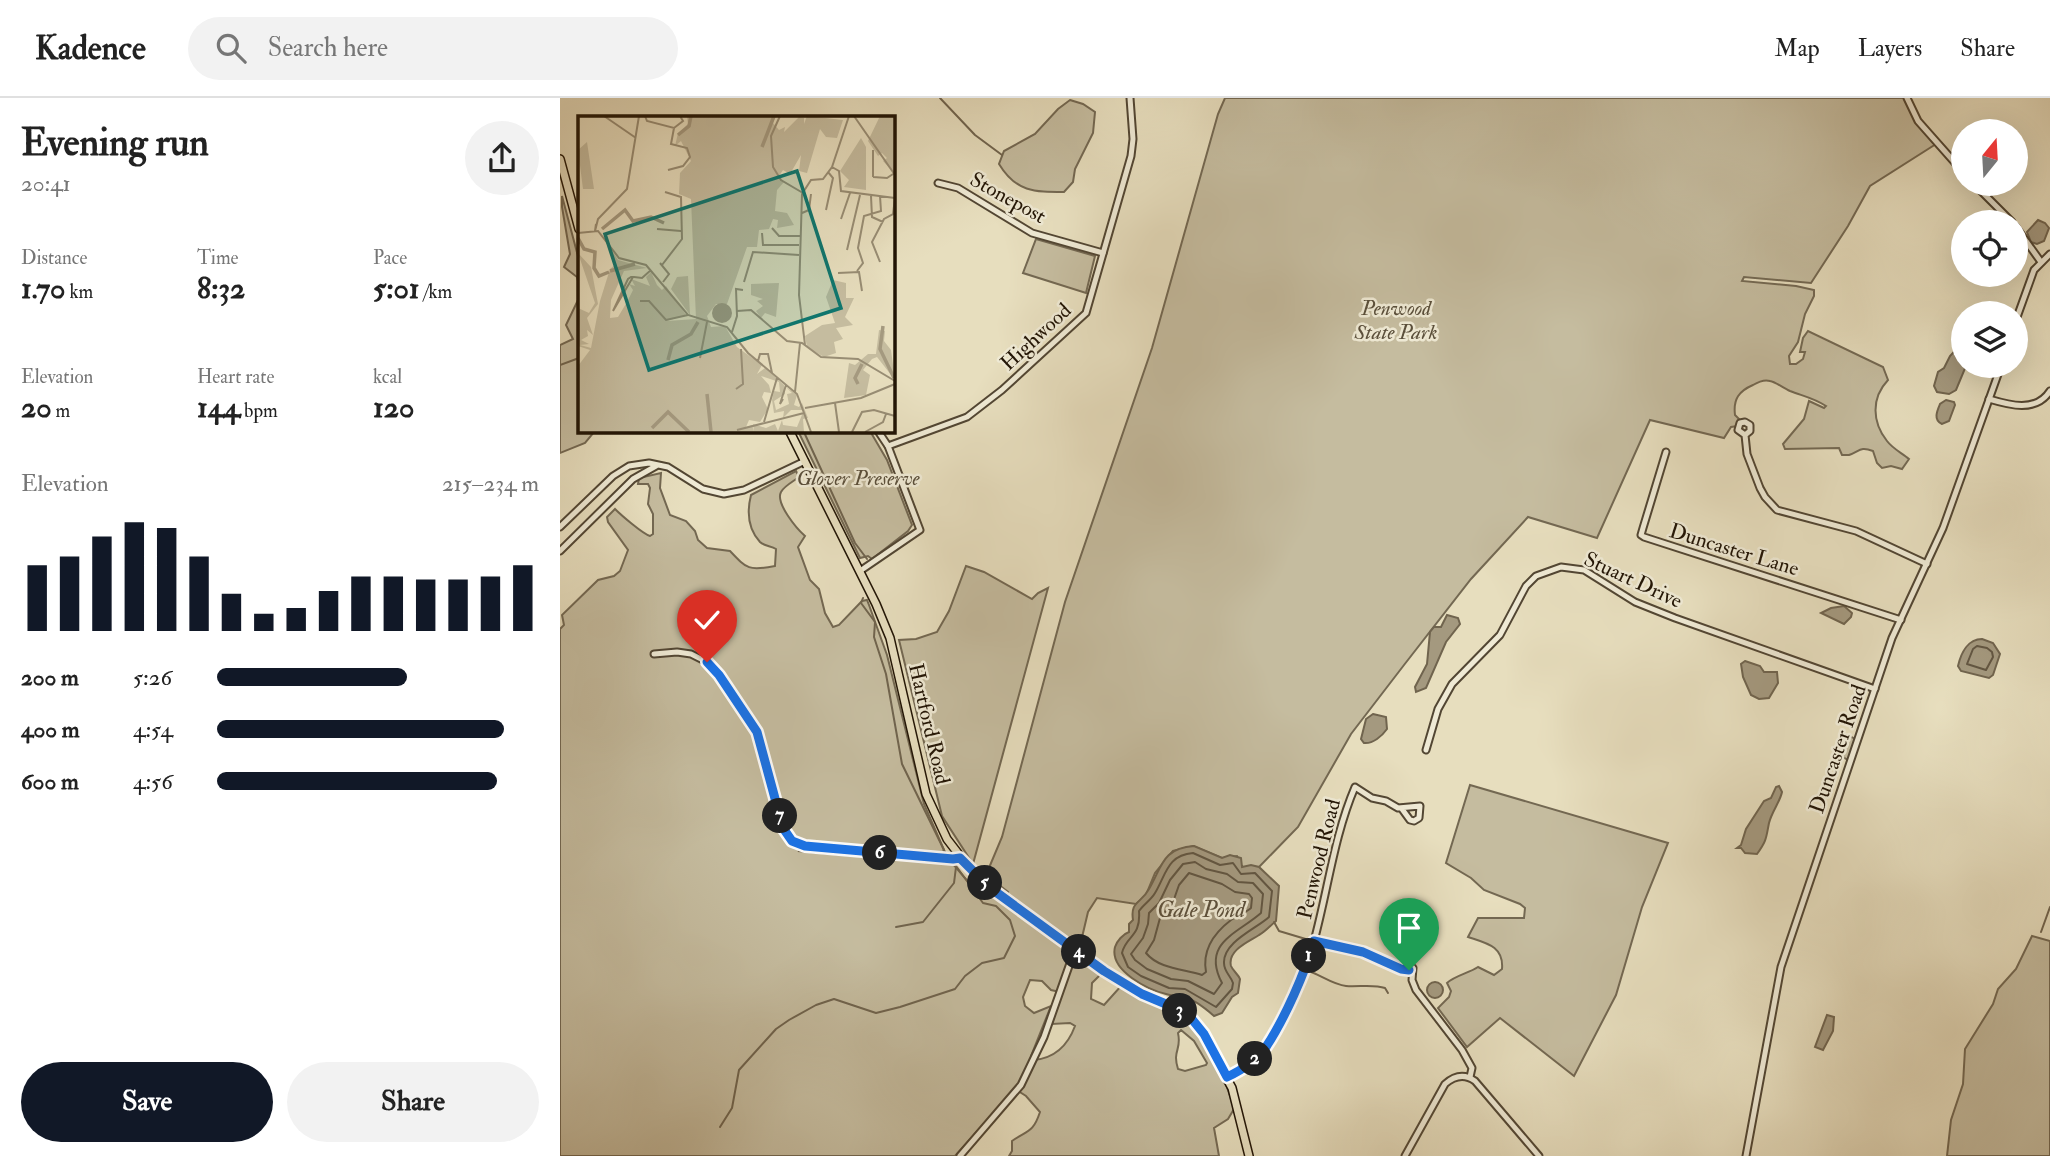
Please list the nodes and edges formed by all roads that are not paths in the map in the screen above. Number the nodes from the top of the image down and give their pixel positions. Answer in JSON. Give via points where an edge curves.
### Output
{"nodes":[{"id":1,"x":1130,"y":98,"type":"edge"},
{"id":2,"x":1907,"y":98,"type":"edge"},
{"id":3,"x":1951,"y":158,"type":"edge"},
{"id":4,"x":560,"y":159,"type":"edge"},
{"id":5,"x":938,"y":183,"type":"dead end"},
{"id":6,"x":1986,"y":196,"type":"edge"},
{"id":7,"x":2000,"y":210,"type":"edge"},
{"id":8,"x":578,"y":225,"type":"edge"},
{"id":9,"x":2028,"y":244,"type":"edge"},
{"id":10,"x":1103,"y":253,"type":"junction"},
{"id":11,"x":2050,"y":254,"type":"edge"},
{"id":12,"x":2041,"y":262,"type":"junction"},
{"id":13,"x":2022,"y":301,"type":"edge"},
{"id":14,"x":1997,"y":378,"type":"edge"},
{"id":15,"x":2050,"y":391,"type":"edge"},
{"id":16,"x":1989,"y":399,"type":"junction"},
{"id":17,"x":790,"y":432,"type":"edge"},
{"id":18,"x":879,"y":432,"type":"edge"},
{"id":19,"x":1745,"y":435,"type":"dead end"},
{"id":20,"x":888,"y":446,"type":"junction"},
{"id":21,"x":1666,"y":452,"type":"dead end"},
{"id":22,"x":805,"y":461,"type":"junction"},
{"id":23,"x":656,"y":466,"type":"junction"},
{"id":24,"x":587,"y":501,"type":"junction"},
{"id":25,"x":598,"y":512,"type":"junction"},
{"id":26,"x":560,"y":527,"type":"edge"},
{"id":27,"x":560,"y":551,"type":"edge"},
{"id":28,"x":1927,"y":564,"type":"junction"},
{"id":29,"x":860,"y":571,"type":"junction"},
{"id":30,"x":1901,"y":620,"type":"junction"},
{"id":31,"x":653,"y":654,"type":"dead end"},
{"id":32,"x":1875,"y":689,"type":"junction"},
{"id":33,"x":1426,"y":750,"type":"dead end"},
{"id":34,"x":1402,"y":808,"type":"dead end"},
{"id":35,"x":960,"y":858,"type":"junction"},
{"id":36,"x":1314,"y":941,"type":"junction"},
{"id":37,"x":1075,"y":949,"type":"junction"},
{"id":38,"x":1227,"y":1077,"type":"junction"},
{"id":39,"x":1470,"y":1077,"type":"junction"},
{"id":40,"x":960,"y":1156,"type":"edge"},
{"id":41,"x":1249,"y":1156,"type":"edge"},
{"id":42,"x":1405,"y":1156,"type":"edge"},
{"id":43,"x":1539,"y":1156,"type":"edge"},
{"id":44,"x":1746,"y":1156,"type":"edge"}],
"edges":[{"from":1,"to":10,"type":"street","name":"Highwood","via":[[1131,156]]},
{"from":2,"to":3,"type":"street","via":[[1919,121]]},
{"from":4,"to":8,"type":"main road"},
{"from":5,"to":10,"type":"street","name":"Stonepost","via":[[958,188],[1032,233]]},
{"from":6,"to":7,"type":"street"},
{"from":9,"to":12,"type":"street"},
{"from":10,"to":20,"type":"street","name":"Highwood","via":[[1086,313],[1012,381],[967,417]]},
{"from":11,"to":12,"type":"street"},
{"from":12,"to":13,"type":"street"},
{"from":14,"to":16,"type":"street","name":"Duncaster Road"},
{"from":15,"to":16,"type":"street","via":[[2026,406]]},
{"from":16,"to":28,"type":"street","name":"Duncaster Road"},
{"from":17,"to":22,"type":"main road","name":"Hartford Road"},
{"from":18,"to":20,"type":"street"},
{"from":19,"to":28,"type":"street","via":[[1760,488],[1777,510],[1856,531]]},
{"from":20,"to":29,"type":"street","via":[[920,530]]},
{"from":21,"to":30,"type":"street","name":"Duncaster Lane","via":[[1642,536]]},
{"from":22,"to":23,"type":"street","via":[[744,490],[724,494]]},
{"from":22,"to":29,"type":"main road","name":"Hartford Road"},
{"from":23,"to":24,"type":"street","via":[[624,468]]},
{"from":23,"to":25,"type":"street","via":[[633,479]]},
{"from":24,"to":25,"type":"street"},
{"from":24,"to":26,"type":"street"},
{"from":25,"to":27,"type":"street"},
{"from":28,"to":30,"type":"street","name":"Duncaster Road"},
{"from":29,"to":35,"type":"main road","name":"Hartford Road","via":[[897,662],[926,794]]},
{"from":30,"to":32,"type":"street","name":"Duncaster Road"},
{"from":31,"to":35,"type":"street","via":[[691,654],[719,675],[757,732],[783,828],[792,841],[805,846]]},
{"from":32,"to":33,"type":"street","name":"Stuart Drive","via":[[1674,618],[1635,602],[1584,570],[1561,567],[1536,576],[1526,586],[1500,635],[1451,684]]},
{"from":32,"to":44,"type":"street","name":"Duncaster Road","via":[[1782,967]]},
{"from":34,"to":36,"type":"street","name":"Penwood Road","via":[[1372,798],[1355,786]]},
{"from":35,"to":37,"type":"main road","name":"Hartford Road","via":[[989,887]]},
{"from":36,"to":38,"type":"street","name":"Penwood Road","via":[[1266,1048]]},
{"from":36,"to":39,"type":"street","via":[[1363,952],[1406,971],[1413,968],[1416,990],[1463,1050],[1472,1068]]},
{"from":37,"to":38,"type":"main road","name":"Hartford Road","via":[[1142,994],[1191,1018]]},
{"from":37,"to":40,"type":"street","via":[[1044,1037],[1021,1085]]},
{"from":38,"to":41,"type":"main road","name":"Hartford Road"},
{"from":39,"to":42,"type":"street","via":[[1455,1077],[1445,1084]]},
{"from":39,"to":43,"type":"street"}]}
